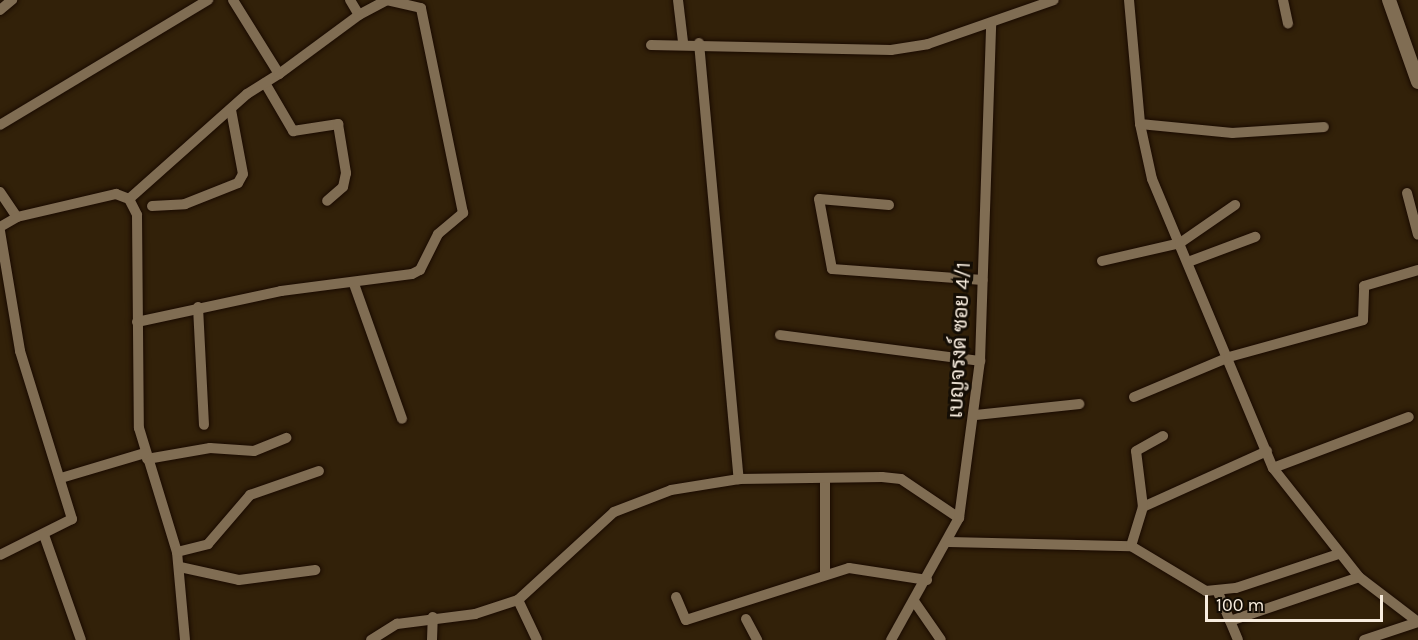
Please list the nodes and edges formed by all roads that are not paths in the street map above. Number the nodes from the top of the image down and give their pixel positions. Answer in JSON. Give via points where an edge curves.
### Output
{"nodes":[{"id":1,"x":12,"y":0,"type":"edge"},
{"id":2,"x":208,"y":0,"type":"edge"},
{"id":3,"x":233,"y":0,"type":"edge"},
{"id":4,"x":350,"y":0,"type":"edge"},
{"id":5,"x":678,"y":0,"type":"edge"},
{"id":6,"x":1054,"y":0,"type":"edge"},
{"id":7,"x":1129,"y":0,"type":"edge"},
{"id":8,"x":1283,"y":0,"type":"edge"},
{"id":9,"x":1389,"y":0,"type":"edge"},
{"id":10,"x":0,"y":10,"type":"edge"},
{"id":11,"x":358,"y":15,"type":"junction"},
{"id":12,"x":991,"y":23,"type":"junction"},
{"id":13,"x":1288,"y":24,"type":"dead end"},
{"id":14,"x":683,"y":42,"type":"junction"},
{"id":15,"x":699,"y":43,"type":"junction"},
{"id":16,"x":651,"y":45,"type":"dead end"},
{"id":17,"x":279,"y":74,"type":"junction"},
{"id":18,"x":1418,"y":82,"type":"edge"},
{"id":19,"x":266,"y":83,"type":"junction"},
{"id":20,"x":231,"y":110,"type":"junction"},
{"id":21,"x":1140,"y":124,"type":"junction"},
{"id":22,"x":0,"y":125,"type":"edge"},
{"id":23,"x":1324,"y":127,"type":"dead end"},
{"id":24,"x":0,"y":192,"type":"edge"},
{"id":25,"x":1407,"y":193,"type":"dead end"},
{"id":26,"x":129,"y":199,"type":"junction"},
{"id":27,"x":327,"y":201,"type":"dead end"},
{"id":28,"x":889,"y":205,"type":"dead end"},
{"id":29,"x":1235,"y":205,"type":"dead end"},
{"id":30,"x":152,"y":206,"type":"dead end"},
{"id":31,"x":17,"y":217,"type":"junction"},
{"id":32,"x":0,"y":229,"type":"edge"},
{"id":33,"x":1418,"y":235,"type":"edge"},
{"id":34,"x":1255,"y":237,"type":"dead end"},
{"id":35,"x":1180,"y":243,"type":"junction"},
{"id":36,"x":1102,"y":261,"type":"dead end"},
{"id":37,"x":1188,"y":262,"type":"junction"},
{"id":38,"x":1418,"y":270,"type":"edge"},
{"id":39,"x":983,"y":280,"type":"junction"},
{"id":40,"x":354,"y":284,"type":"junction"},
{"id":41,"x":198,"y":307,"type":"junction"},
{"id":42,"x":137,"y":322,"type":"junction"},
{"id":43,"x":780,"y":335,"type":"dead end"},
{"id":44,"x":1229,"y":357,"type":"junction"},
{"id":45,"x":980,"y":361,"type":"junction"},
{"id":46,"x":1134,"y":397,"type":"dead end"},
{"id":47,"x":1079,"y":404,"type":"dead end"},
{"id":48,"x":976,"y":415,"type":"junction"},
{"id":49,"x":1408,"y":417,"type":"dead end"},
{"id":50,"x":402,"y":419,"type":"dead end"},
{"id":51,"x":204,"y":425,"type":"dead end"},
{"id":52,"x":1163,"y":436,"type":"dead end"},
{"id":53,"x":286,"y":438,"type":"dead end"},
{"id":54,"x":1267,"y":451,"type":"junction"},
{"id":55,"x":146,"y":456,"type":"junction"},
{"id":56,"x":1273,"y":468,"type":"junction"},
{"id":57,"x":319,"y":471,"type":"dead end"},
{"id":58,"x":61,"y":478,"type":"junction"},
{"id":59,"x":825,"y":478,"type":"junction"},
{"id":60,"x":739,"y":479,"type":"junction"},
{"id":61,"x":1143,"y":507,"type":"junction"},
{"id":62,"x":959,"y":518,"type":"junction"},
{"id":63,"x":44,"y":535,"type":"junction"},
{"id":64,"x":949,"y":542,"type":"junction"},
{"id":65,"x":1131,"y":546,"type":"junction"},
{"id":66,"x":177,"y":552,"type":"junction"},
{"id":67,"x":1339,"y":554,"type":"junction"},
{"id":68,"x":0,"y":555,"type":"edge"},
{"id":69,"x":180,"y":567,"type":"junction"},
{"id":70,"x":315,"y":570,"type":"dead end"},
{"id":71,"x":825,"y":573,"type":"junction"},
{"id":72,"x":1359,"y":577,"type":"junction"},
{"id":73,"x":927,"y":580,"type":"junction"},
{"id":74,"x":1218,"y":590,"type":"junction"},
{"id":75,"x":676,"y":597,"type":"dead end"},
{"id":76,"x":518,"y":600,"type":"junction"},
{"id":77,"x":914,"y":601,"type":"junction"},
{"id":78,"x":433,"y":617,"type":"junction"},
{"id":79,"x":746,"y":619,"type":"dead end"},
{"id":80,"x":1230,"y":621,"type":"junction"},
{"id":81,"x":1418,"y":622,"type":"edge"},
{"id":82,"x":81,"y":640,"type":"edge"},
{"id":83,"x":185,"y":640,"type":"edge"},
{"id":84,"x":371,"y":640,"type":"edge"},
{"id":85,"x":432,"y":640,"type":"edge"},
{"id":86,"x":537,"y":640,"type":"edge"},
{"id":87,"x":758,"y":640,"type":"edge"},
{"id":88,"x":891,"y":640,"type":"edge"},
{"id":89,"x":941,"y":640,"type":"edge"},
{"id":90,"x":1238,"y":640,"type":"edge"},
{"id":91,"x":1364,"y":640,"type":"edge"}],
"edges":[{"from":1,"to":10,"type":"street"},
{"from":2,"to":22,"type":"street"},
{"from":3,"to":17,"type":"street"},
{"from":4,"to":11,"type":"street"},
{"from":5,"to":14,"type":"street"},
{"from":6,"to":12,"type":"street"},
{"from":7,"to":21,"type":"street"},
{"from":8,"to":13,"type":"street"},
{"from":9,"to":18,"type":"street"},
{"from":11,"to":17,"type":"street"},
{"from":11,"to":40,"type":"street","via":[[387,0],[421,8],[465,204],[429,248],[420,270]]},
{"from":12,"to":15,"type":"street","via":[[891,50]]},
{"from":12,"to":39,"type":"street","name":"เบญจรงด์ ซอย 4/1"},
{"from":14,"to":15,"type":"street"},
{"from":14,"to":16,"type":"street"},
{"from":15,"to":60,"type":"street"},
{"from":17,"to":19,"type":"street"},
{"from":19,"to":20,"type":"street"},
{"from":19,"to":27,"type":"street","via":[[293,131],[338,124],[346,173],[343,187]]},
{"from":20,"to":26,"type":"street"},
{"from":20,"to":30,"type":"street","via":[[243,174],[238,183],[185,204]]},
{"from":21,"to":23,"type":"street","via":[[1233,134]]},
{"from":21,"to":35,"type":"street","via":[[1152,179]]},
{"from":24,"to":31,"type":"street"},
{"from":25,"to":33,"type":"street"},
{"from":26,"to":31,"type":"street","via":[[116,194]]},
{"from":26,"to":42,"type":"street","via":[[141,231]]},
{"from":28,"to":39,"type":"street","via":[[819,199],[832,269]]},
{"from":29,"to":35,"type":"street"},
{"from":31,"to":32,"type":"street"},
{"from":32,"to":58,"type":"street","via":[[20,351]]},
{"from":34,"to":37,"type":"street"},
{"from":35,"to":36,"type":"street"},
{"from":35,"to":37,"type":"street"},
{"from":37,"to":44,"type":"street"},
{"from":38,"to":44,"type":"street","via":[[1364,286],[1363,320]]},
{"from":39,"to":45,"type":"street","name":"เบญจรงด์ ซอย 4/1"},
{"from":40,"to":41,"type":"street"},
{"from":40,"to":50,"type":"street"},
{"from":41,"to":42,"type":"street"},
{"from":41,"to":51,"type":"street"},
{"from":42,"to":55,"type":"street"},
{"from":43,"to":45,"type":"street"},
{"from":44,"to":46,"type":"street"},
{"from":44,"to":54,"type":"street"},
{"from":45,"to":48,"type":"street","name":"เบญจรงด์ ซอย 4/1"},
{"from":47,"to":48,"type":"street"},
{"from":48,"to":62,"type":"street","name":"เบญจรงด์ ซอย 4/1"},
{"from":49,"to":56,"type":"street"},
{"from":52,"to":61,"type":"street","via":[[1136,450]]},
{"from":53,"to":55,"type":"street","via":[[254,451],[210,448]]},
{"from":54,"to":56,"type":"street"},
{"from":54,"to":61,"type":"street"},
{"from":55,"to":58,"type":"street"},
{"from":55,"to":66,"type":"street"},
{"from":56,"to":67,"type":"street"},
{"from":57,"to":66,"type":"street","via":[[256,492],[208,544]]},
{"from":58,"to":63,"type":"street","via":[[72,519]]},
{"from":59,"to":60,"type":"street"},
{"from":59,"to":62,"type":"street","via":[[901,479]]},
{"from":59,"to":71,"type":"street"},
{"from":60,"to":76,"type":"street","via":[[627,504]]},
{"from":61,"to":65,"type":"street"},
{"from":62,"to":64,"type":"street","name":"เบญจรงด์ ซอย 4/1"},
{"from":63,"to":68,"type":"street"},
{"from":63,"to":82,"type":"street"},
{"from":64,"to":65,"type":"street"},
{"from":64,"to":73,"type":"street","name":"เบญจรงด์ ซอย 4/1"},
{"from":65,"to":74,"type":"street","via":[[1206,591]]},
{"from":66,"to":69,"type":"street"},
{"from":67,"to":72,"type":"street"},
{"from":67,"to":74,"type":"street"},
{"from":69,"to":70,"type":"street","via":[[239,580]]},
{"from":69,"to":83,"type":"street"},
{"from":71,"to":73,"type":"street","via":[[878,569]]},
{"from":71,"to":75,"type":"street","via":[[686,620]]},
{"from":72,"to":80,"type":"street"},
{"from":72,"to":81,"type":"street"},
{"from":73,"to":77,"type":"street","name":"เบญจรงด์ ซอย 4/1"},
{"from":74,"to":80,"type":"street"},
{"from":76,"to":78,"type":"street","via":[[475,614]]},
{"from":76,"to":86,"type":"street"},
{"from":77,"to":88,"type":"street","name":"เบญจรงด์ ซอย 4/1"},
{"from":77,"to":89,"type":"street"},
{"from":78,"to":84,"type":"street","via":[[397,624]]},
{"from":78,"to":85,"type":"street"},
{"from":79,"to":87,"type":"street"},
{"from":80,"to":90,"type":"street"},
{"from":81,"to":91,"type":"street"}]}
